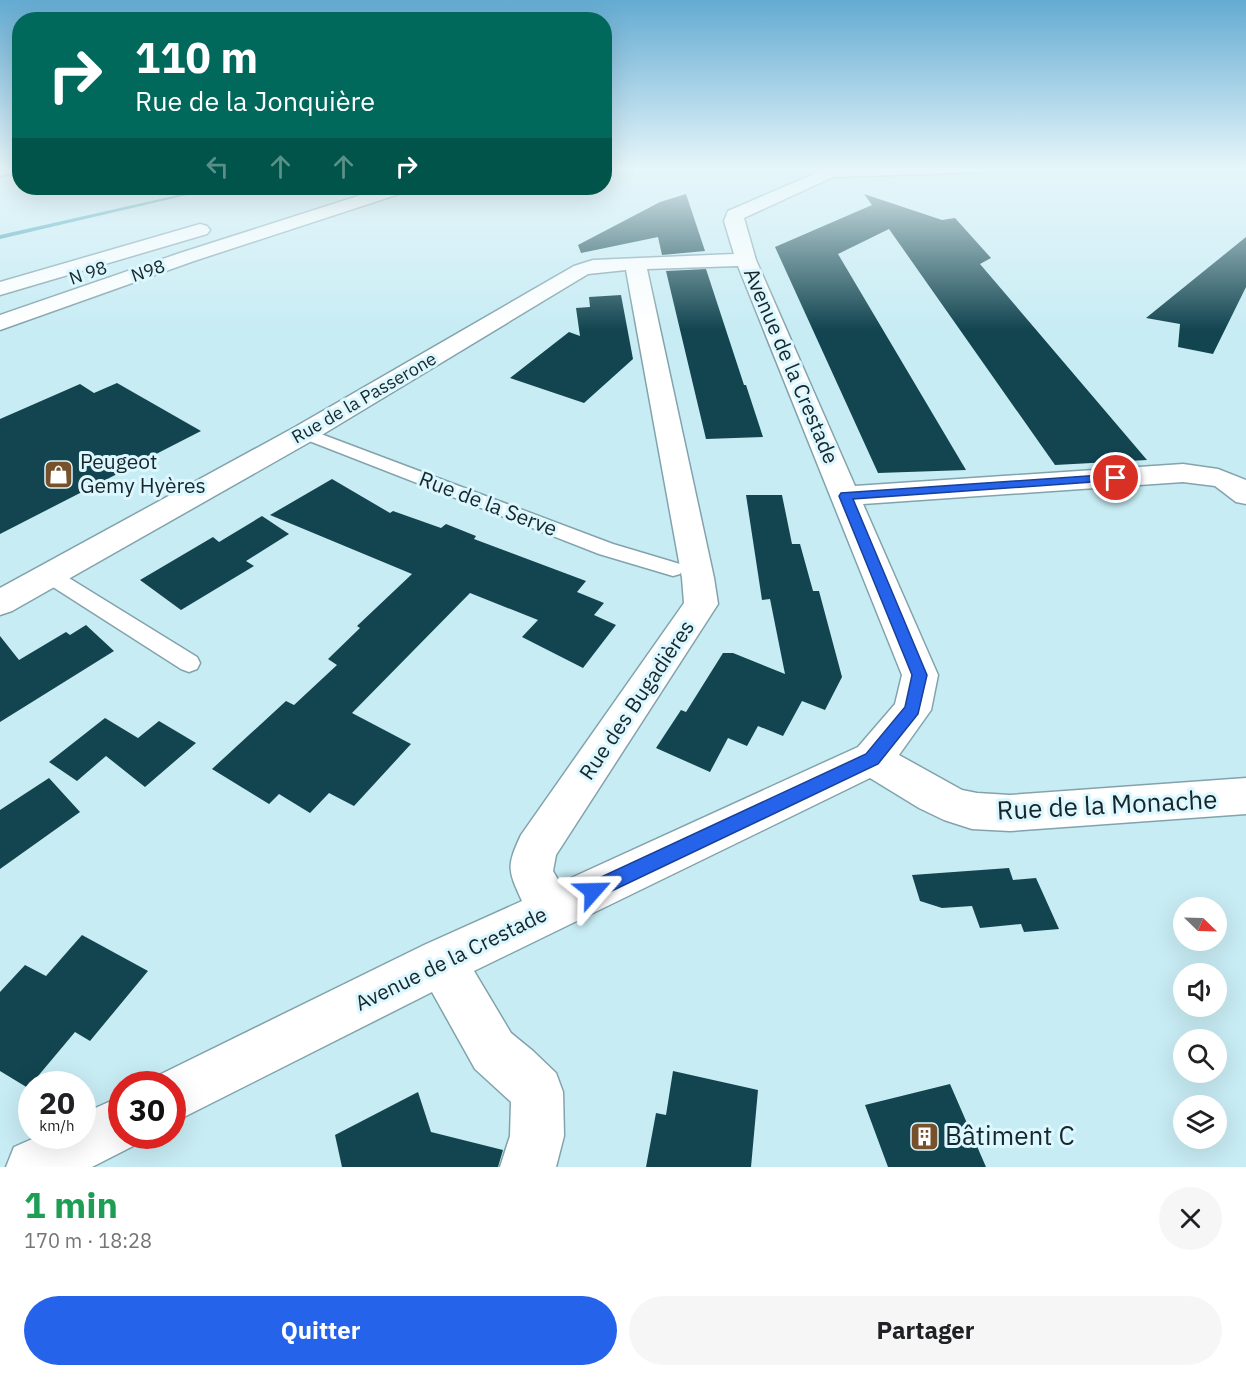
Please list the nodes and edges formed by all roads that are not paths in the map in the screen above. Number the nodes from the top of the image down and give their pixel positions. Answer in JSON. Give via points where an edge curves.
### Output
{"nodes":[{"id":1,"x":244,"y":221,"type":"edge"},
{"id":2,"x":296,"y":221,"type":"edge"},
{"id":3,"x":734,"y":221,"type":"edge"},
{"id":4,"x":220,"y":224,"type":"dead end"},
{"id":5,"x":746,"y":260,"type":"junction"},
{"id":6,"x":635,"y":263,"type":"junction"},
{"id":7,"x":0,"y":289,"type":"edge"},
{"id":8,"x":0,"y":302,"type":"edge"},
{"id":9,"x":0,"y":323,"type":"edge"},
{"id":10,"x":305,"y":433,"type":"junction"},
{"id":11,"x":1246,"y":495,"type":"edge"},
{"id":12,"x":846,"y":496,"type":"junction"},
{"id":13,"x":673,"y":569,"type":"dead end"},
{"id":14,"x":49,"y":575,"type":"junction"},
{"id":15,"x":0,"y":603,"type":"edge"},
{"id":16,"x":189,"y":663,"type":"dead end"},
{"id":17,"x":872,"y":759,"type":"junction"},
{"id":18,"x":1246,"y":796,"type":"edge"},
{"id":19,"x":550,"y":911,"type":"junction"},
{"id":20,"x":441,"y":962,"type":"junction"},
{"id":21,"x":186,"y":1090,"type":"edge"},
{"id":22,"x":108,"y":1130,"type":"edge"},
{"id":23,"x":34,"y":1167,"type":"edge"},
{"id":24,"x":528,"y":1167,"type":"edge"}],
"edges":[{"from":1,"to":8,"type":"main road","name":"N 98"},
{"from":2,"to":9,"type":"main road","name":"N98","number":"N 98"},
{"from":3,"to":5,"type":"main road","name":"Avenue de la Crestade"},
{"from":4,"to":7,"type":"main road"},
{"from":5,"to":6,"type":"main road","name":"Rue de la Passerone"},
{"from":5,"to":12,"type":"main road","name":"Avenue de la Crestade"},
{"from":6,"to":10,"type":"main road","name":"Rue de la Passerone","via":[[581,270]]},
{"from":6,"to":19,"type":"main road","name":"Rue des Bugadières","via":[[701,604],[536,849],[531,872]]},
{"from":10,"to":13,"type":"lane","name":"Rue de la Serve","via":[[606,549]]},
{"from":10,"to":14,"type":"main road","name":"Rue de la Passerone"},
{"from":11,"to":12,"type":"main road","via":[[1231,482],[1183,473]]},
{"from":12,"to":17,"type":"main road","name":"Avenue de la Crestade","via":[[920,675],[912,710]]},
{"from":14,"to":15,"type":"main road","name":"Rue de la Passerone"},
{"from":14,"to":16,"type":"lane"},
{"from":17,"to":18,"type":"main road","name":"Rue de la Monache","via":[[936,795],[974,811],[1010,813]]},
{"from":17,"to":19,"type":"main road","name":"Avenue de la Crestade"},
{"from":19,"to":20,"type":"main road","name":"Avenue de la Crestade"},
{"from":20,"to":21,"type":"main road","name":"Avenue de la Crestade"},
{"from":20,"to":24,"type":"main road","via":[[493,1051],[537,1092],[537,1136]]},
{"from":22,"to":23,"type":"main road"}]}
